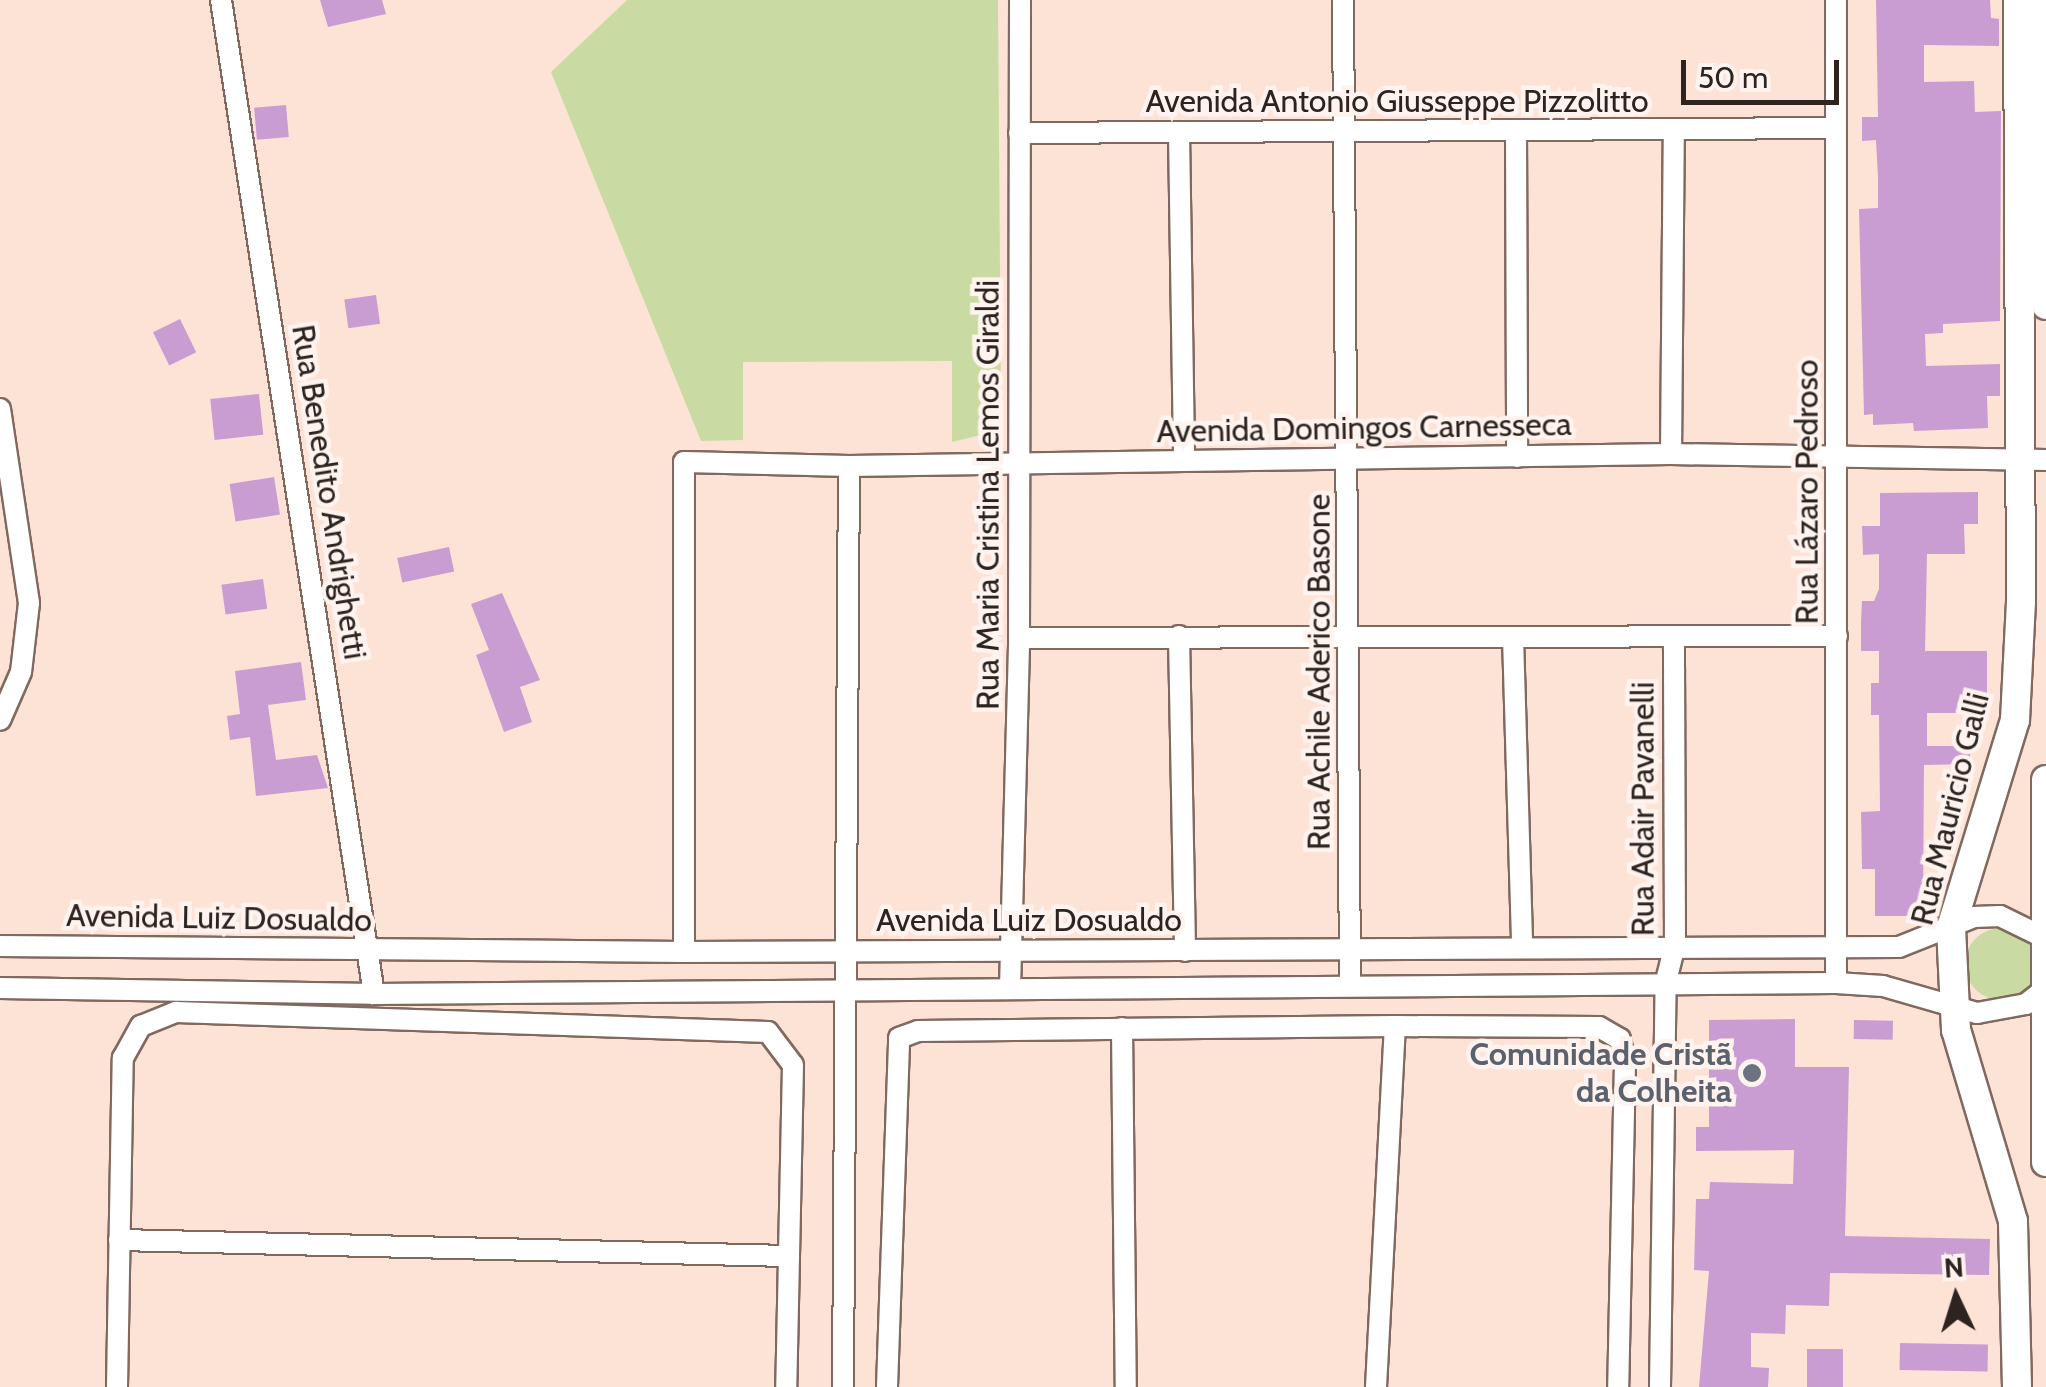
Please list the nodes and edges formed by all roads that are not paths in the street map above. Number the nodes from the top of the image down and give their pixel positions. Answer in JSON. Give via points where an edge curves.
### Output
{"nodes":[{"id":1,"x":221,"y":0,"type":"edge"},
{"id":2,"x":1020,"y":0,"type":"edge"},
{"id":3,"x":1343,"y":0,"type":"edge"},
{"id":4,"x":1836,"y":0,"type":"edge"},
{"id":5,"x":2018,"y":0,"type":"edge"},
{"id":6,"x":2043,"y":0,"type":"edge"},
{"id":7,"x":1835,"y":128,"type":"junction"},
{"id":8,"x":1674,"y":129,"type":"junction"},
{"id":9,"x":1516,"y":131,"type":"junction"},
{"id":10,"x":1179,"y":133,"type":"junction"},
{"id":11,"x":1345,"y":133,"type":"junction"},
{"id":12,"x":1019,"y":134,"type":"junction"},
{"id":13,"x":2046,"y":305,"type":"edge"},
{"id":14,"x":0,"y":409,"type":"edge"},
{"id":15,"x":1671,"y":454,"type":"junction"},
{"id":16,"x":1517,"y":456,"type":"junction"},
{"id":17,"x":1350,"y":457,"type":"junction"},
{"id":18,"x":1838,"y":457,"type":"junction"},
{"id":19,"x":1184,"y":460,"type":"junction"},
{"id":20,"x":2046,"y":460,"type":"edge"},
{"id":21,"x":2017,"y":461,"type":"junction"},
{"id":22,"x":1017,"y":463,"type":"junction"},
{"id":23,"x":849,"y":466,"type":"junction"},
{"id":24,"x":1180,"y":636,"type":"junction"},
{"id":25,"x":1346,"y":636,"type":"junction"},
{"id":26,"x":1837,"y":636,"type":"junction"},
{"id":27,"x":1513,"y":637,"type":"junction"},
{"id":28,"x":1674,"y":637,"type":"junction"},
{"id":29,"x":1018,"y":638,"type":"junction"},
{"id":30,"x":0,"y":720,"type":"edge"},
{"id":31,"x":2046,"y":780,"type":"edge"},
{"id":32,"x":1951,"y":928,"type":"junction"},
{"id":33,"x":1675,"y":944,"type":"junction"},
{"id":34,"x":1838,"y":944,"type":"junction"},
{"id":35,"x":0,"y":946,"type":"edge"},
{"id":36,"x":1350,"y":946,"type":"junction"},
{"id":37,"x":1522,"y":948,"type":"junction"},
{"id":38,"x":1015,"y":949,"type":"junction"},
{"id":39,"x":371,"y":950,"type":"junction"},
{"id":40,"x":850,"y":950,"type":"junction"},
{"id":41,"x":1185,"y":951,"type":"junction"},
{"id":42,"x":684,"y":952,"type":"junction"},
{"id":43,"x":2045,"y":963,"type":"edge"},
{"id":44,"x":1666,"y":982,"type":"junction"},
{"id":45,"x":1836,"y":983,"type":"junction"},
{"id":46,"x":1350,"y":985,"type":"junction"},
{"id":47,"x":0,"y":988,"type":"edge"},
{"id":48,"x":1010,"y":990,"type":"junction"},
{"id":49,"x":850,"y":992,"type":"junction"},
{"id":50,"x":374,"y":994,"type":"junction"},
{"id":51,"x":1954,"y":1005,"type":"junction"},
{"id":52,"x":1395,"y":1026,"type":"junction"},
{"id":53,"x":1122,"y":1028,"type":"junction"},
{"id":54,"x":2046,"y":1162,"type":"edge"},
{"id":55,"x":119,"y":1240,"type":"junction"},
{"id":56,"x":789,"y":1256,"type":"junction"},
{"id":57,"x":117,"y":1387,"type":"edge"},
{"id":58,"x":786,"y":1387,"type":"edge"},
{"id":59,"x":843,"y":1387,"type":"edge"},
{"id":60,"x":887,"y":1387,"type":"edge"},
{"id":61,"x":1126,"y":1387,"type":"edge"},
{"id":62,"x":1376,"y":1387,"type":"edge"},
{"id":63,"x":1618,"y":1387,"type":"edge"},
{"id":64,"x":1660,"y":1387,"type":"edge"},
{"id":65,"x":2016,"y":1387,"type":"edge"}],
"edges":[{"from":1,"to":39,"type":"street","name":"Rua Benedito Andrighetti"},
{"from":2,"to":12,"type":"street","name":"Rua Maria Cristina Lemos Giraldi"},
{"from":3,"to":11,"type":"street","name":"Rua Achile Aderico Basone"},
{"from":4,"to":7,"type":"street","name":"Rua Lázaro Pedroso"},
{"from":5,"to":21,"type":"main road","name":"Rua Mauricio Galli"},
{"from":6,"to":13,"type":"main road"},
{"from":7,"to":8,"type":"street","name":"Avenida Antonio Giusseppe Pizzolitto"},
{"from":7,"to":18,"type":"street","name":"Rua Lázaro Pedroso"},
{"from":8,"to":9,"type":"street","name":"Avenida Antonio Giusseppe Pizzolitto"},
{"from":8,"to":15,"type":"street"},
{"from":9,"to":11,"type":"street","name":"Avenida Antonio Giusseppe Pizzolitto"},
{"from":9,"to":16,"type":"street"},
{"from":10,"to":11,"type":"street","name":"Avenida Antonio Giusseppe Pizzolitto"},
{"from":10,"to":12,"type":"street","name":"Avenida Antonio Giusseppe Pizzolitto"},
{"from":10,"to":19,"type":"street"},
{"from":11,"to":17,"type":"street","name":"Rua Achile Aderico Basone"},
{"from":12,"to":22,"type":"street","name":"Rua Maria Cristina Lemos Giraldi"},
{"from":14,"to":30,"type":"street","via":[[29,604],[21,672]]},
{"from":15,"to":16,"type":"street","name":"Avenida Domingos Carnesseca"},
{"from":15,"to":18,"type":"street","name":"Avenida Domingos Carnesseca"},
{"from":16,"to":17,"type":"street","name":"Avenida Domingos Carnesseca"},
{"from":17,"to":19,"type":"street","name":"Avenida Domingos Carnesseca"},
{"from":17,"to":25,"type":"street","name":"Rua Achile Aderico Basone"},
{"from":18,"to":21,"type":"street","name":"Avenida Domingos Carnesseca"},
{"from":18,"to":26,"type":"street","name":"Rua Lázaro Pedroso"},
{"from":19,"to":22,"type":"street","name":"Avenida Domingos Carnesseca"},
{"from":20,"to":21,"type":"street","name":"Avenida Domingos Carnesseca"},
{"from":21,"to":32,"type":"main road","name":"Rua Mauricio Galli","via":[[2015,720]]},
{"from":22,"to":23,"type":"street","name":"Avenida Domingos Carnesseca"},
{"from":22,"to":29,"type":"street","name":"Rua Maria Cristina Lemos Giraldi"},
{"from":23,"to":40,"type":"street"},
{"from":23,"to":42,"type":"street","name":"Avenida Domingos Carnesseca","via":[[684,462]]},
{"from":24,"to":25,"type":"street"},
{"from":24,"to":29,"type":"street"},
{"from":24,"to":41,"type":"street"},
{"from":25,"to":27,"type":"street"},
{"from":25,"to":36,"type":"street","name":"Rua Achile Aderico Basone"},
{"from":26,"to":28,"type":"street"},
{"from":26,"to":34,"type":"street","name":"Rua Lázaro Pedroso"},
{"from":27,"to":28,"type":"street"},
{"from":27,"to":37,"type":"street"},
{"from":28,"to":33,"type":"street","name":"Rua Adair Pavanelli"},
{"from":29,"to":38,"type":"street","name":"Rua Maria Cristina Lemos Giraldi"},
{"from":31,"to":43,"type":"main road"},
{"from":32,"to":34,"type":"street","name":"Avenida Luiz Dosualdo","via":[[1899,947]]},
{"from":32,"to":43,"type":"street","name":"Avenida Luiz Dosualdo","via":[[2000,916]]},
{"from":32,"to":51,"type":"main road","name":"Rua Mauricio Galli"},
{"from":33,"to":34,"type":"street","name":"Avenida Luiz Dosualdo"},
{"from":33,"to":37,"type":"street","name":"Avenida Luiz Dosualdo"},
{"from":33,"to":44,"type":"street","name":"Rua Adair Pavanelli"},
{"from":34,"to":45,"type":"street","name":"Rua Lázaro Pedroso"},
{"from":35,"to":39,"type":"street","name":"Avenida Luiz Dosualdo"},
{"from":36,"to":37,"type":"street","name":"Avenida Luiz Dosualdo"},
{"from":36,"to":41,"type":"street","name":"Avenida Luiz Dosualdo"},
{"from":36,"to":46,"type":"street","name":"Rua Achile Aderico Basone"},
{"from":38,"to":40,"type":"street","name":"Avenida Luiz Dosualdo"},
{"from":38,"to":41,"type":"street","name":"Avenida Luiz Dosualdo"},
{"from":38,"to":48,"type":"street","name":"Rua Maria Cristina Lemos Giraldi"},
{"from":39,"to":42,"type":"street","name":"Avenida Luiz Dosualdo"},
{"from":39,"to":50,"type":"street","name":"Rua Benedito Andrighetti"},
{"from":40,"to":42,"type":"street","name":"Avenida Luiz Dosualdo"},
{"from":40,"to":49,"type":"street"},
{"from":43,"to":51,"type":"street","name":"Avenida Luiz Dosualdo","via":[[2002,1013]]},
{"from":43,"to":54,"type":"main road"},
{"from":44,"to":45,"type":"street","name":"Avenida Luiz Dosualdo"},
{"from":44,"to":46,"type":"street","name":"Avenida Luiz Dosualdo"},
{"from":44,"to":64,"type":"street","name":"Rua Adair Pavanelli"},
{"from":45,"to":51,"type":"street","name":"Avenida Luiz Dosualdo","via":[[1883,986]]},
{"from":46,"to":48,"type":"street","name":"Avenida Luiz Dosualdo"},
{"from":47,"to":50,"type":"street","name":"Avenida Luiz Dosualdo"},
{"from":48,"to":49,"type":"street","name":"Avenida Luiz Dosualdo"},
{"from":49,"to":50,"type":"street","name":"Avenida Luiz Dosualdo"},
{"from":49,"to":59,"type":"street"},
{"from":51,"to":65,"type":"main road","name":"Rua Mauricio Galli","via":[[2013,1220]]},
{"from":52,"to":53,"type":"street"},
{"from":52,"to":62,"type":"street"},
{"from":52,"to":63,"type":"street","via":[[1599,1027],[1620,1039],[1625,1062]]},
{"from":53,"to":60,"type":"street","via":[[918,1030],[899,1038]]},
{"from":53,"to":61,"type":"street"},
{"from":55,"to":56,"type":"street"},
{"from":55,"to":56,"type":"street","via":[[123,1058],[141,1026],[176,1012],[754,1028],[780,1040],[793,1064]]},
{"from":55,"to":57,"type":"street"},
{"from":56,"to":58,"type":"street"}]}
